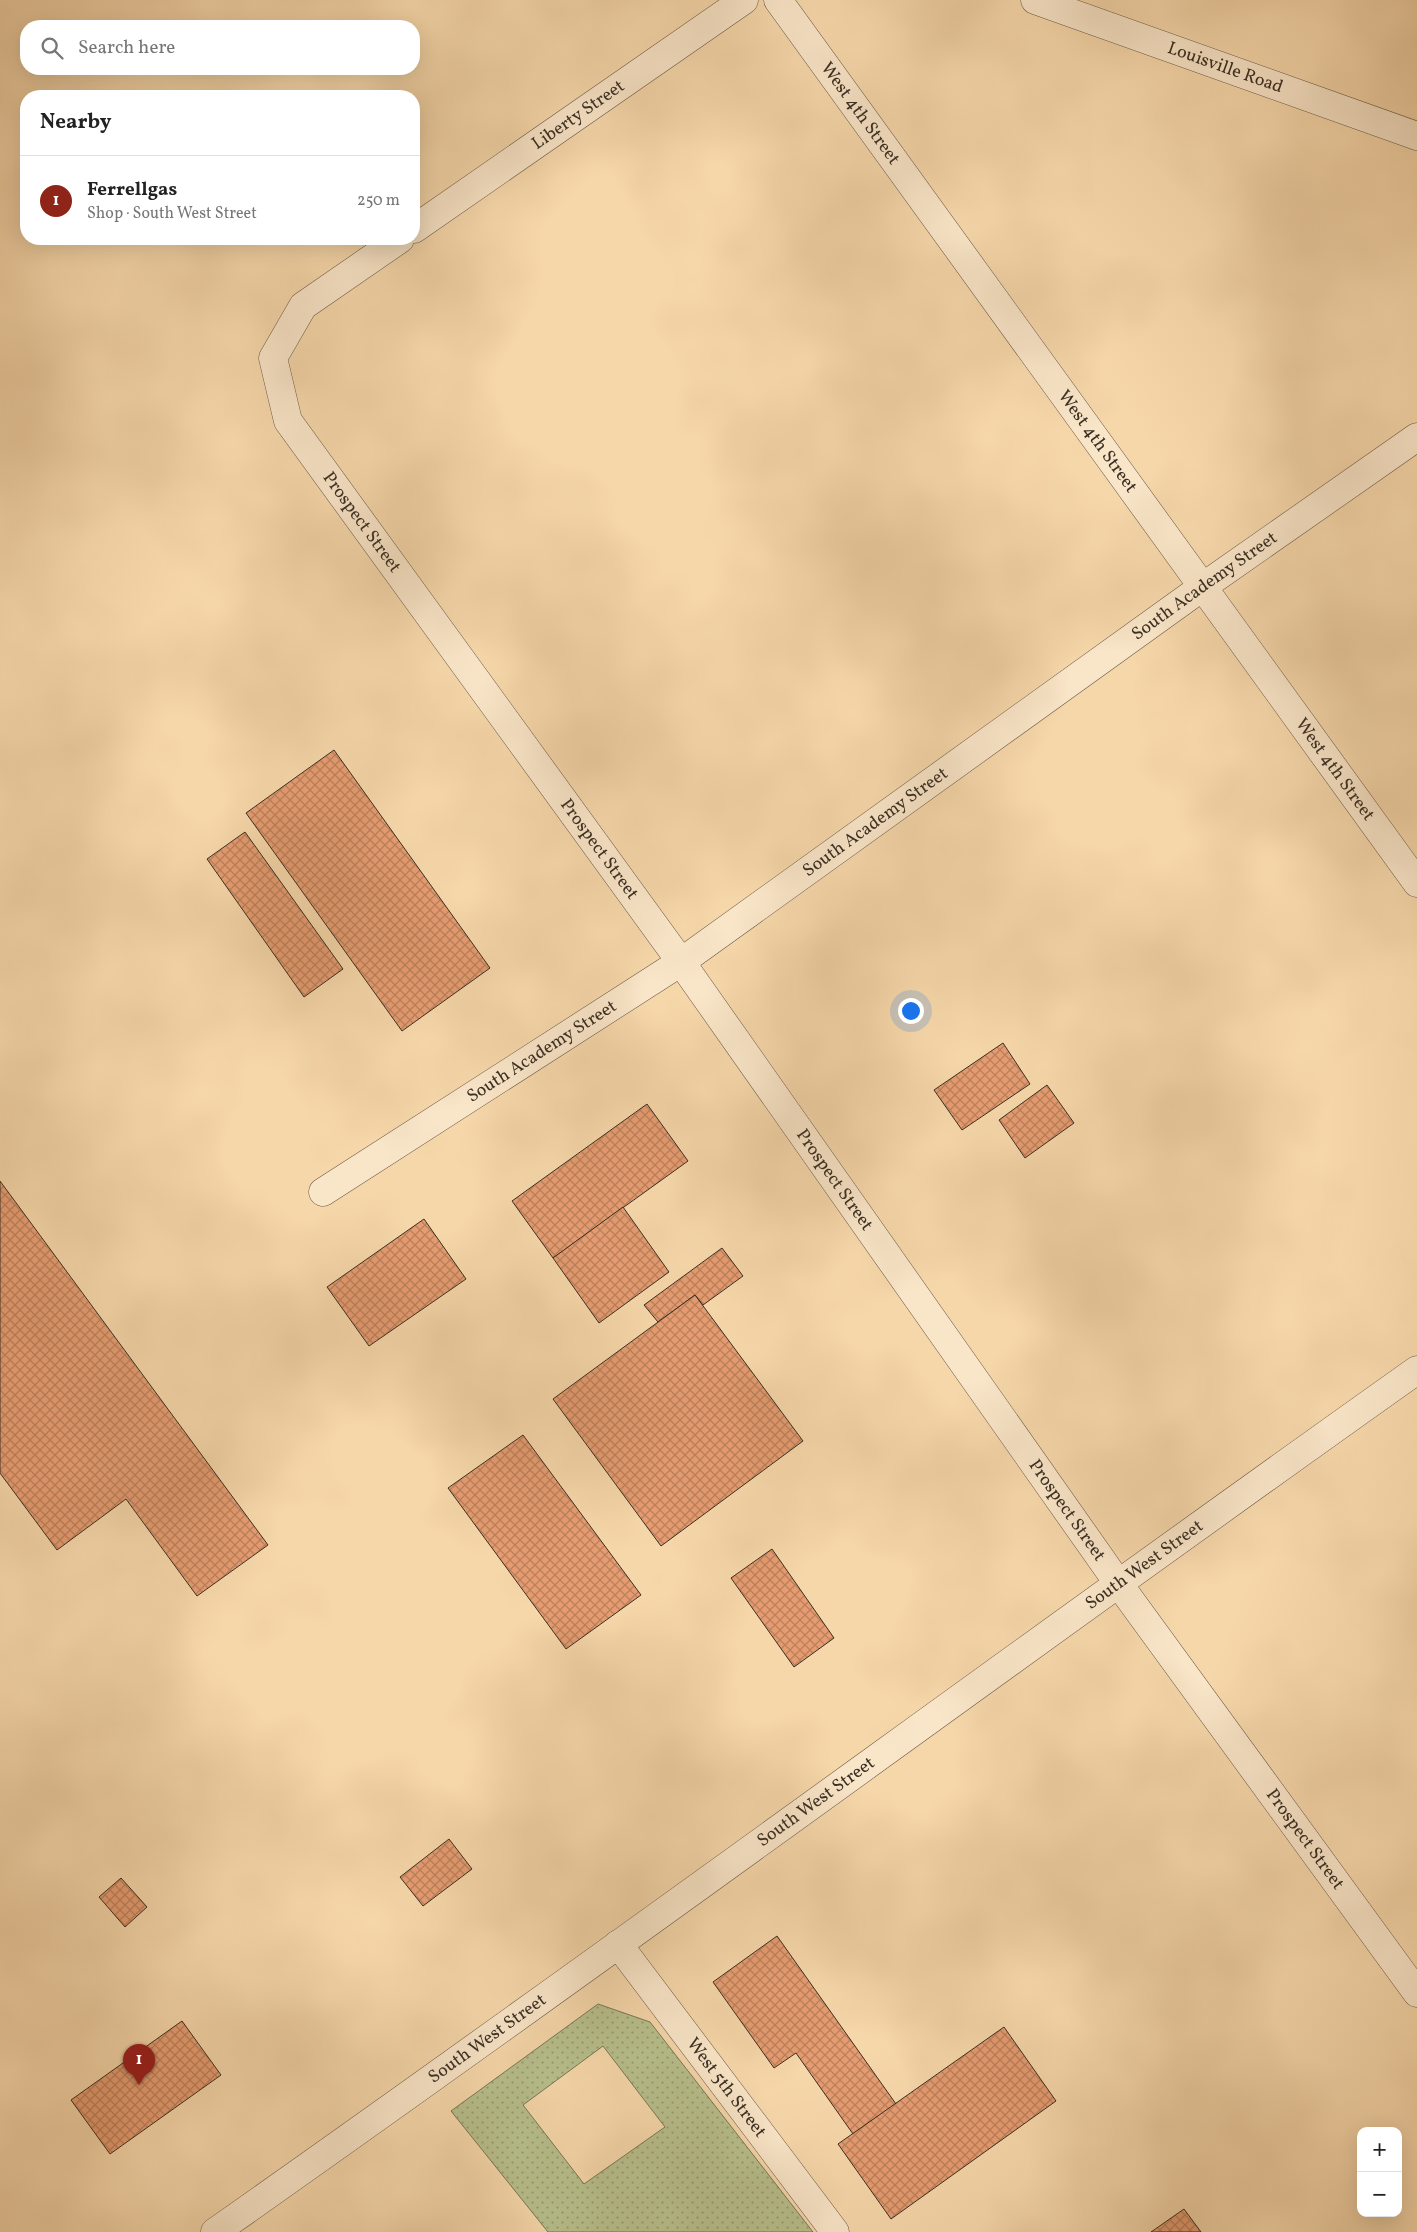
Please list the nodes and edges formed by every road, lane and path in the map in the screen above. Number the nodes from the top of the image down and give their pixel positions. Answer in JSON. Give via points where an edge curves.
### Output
{"nodes":[{"id":1,"x":744,"y":0,"type":"edge"},
{"id":2,"x":778,"y":0,"type":"edge"},
{"id":3,"x":1035,"y":0,"type":"edge"},
{"id":4,"x":1417,"y":136,"type":"edge"},
{"id":5,"x":420,"y":225,"type":"edge"},
{"id":6,"x":391,"y":245,"type":"edge"},
{"id":7,"x":1417,"y":437,"type":"edge"},
{"id":8,"x":1202,"y":588,"type":"junction"},
{"id":9,"x":1417,"y":883,"type":"edge"},
{"id":10,"x":681,"y":962,"type":"junction"},
{"id":11,"x":323,"y":1192,"type":"dead end"},
{"id":12,"x":1417,"y":1370,"type":"edge"},
{"id":13,"x":1118,"y":1583,"type":"junction"},
{"id":14,"x":618,"y":1944,"type":"junction"},
{"id":15,"x":1417,"y":1994,"type":"edge"},
{"id":16,"x":214,"y":2232,"type":"edge"},
{"id":17,"x":835,"y":2232,"type":"edge"}],
"edges":[{"from":1,"to":5,"type":"street","name":"Liberty Street"},
{"from":2,"to":8,"type":"street","name":"West 4th Street"},
{"from":3,"to":4,"type":"street","name":"Louisville Road"},
{"from":6,"to":10,"type":"street","name":"Prospect Street","via":[[303,306],[273,358],[288,421]]},
{"from":7,"to":8,"type":"street","name":"South Academy Street"},
{"from":8,"to":9,"type":"street","name":"West 4th Street"},
{"from":8,"to":10,"type":"street","name":"South Academy Street"},
{"from":10,"to":11,"type":"street","name":"South Academy Street"},
{"from":10,"to":13,"type":"street","name":"Prospect Street"},
{"from":12,"to":13,"type":"street","name":"South West Street"},
{"from":13,"to":14,"type":"street","name":"South West Street"},
{"from":13,"to":15,"type":"street","name":"Prospect Street"},
{"from":14,"to":16,"type":"street","name":"South West Street","via":[[408,2097]]},
{"from":14,"to":17,"type":"street","name":"West 5th Street"}]}
